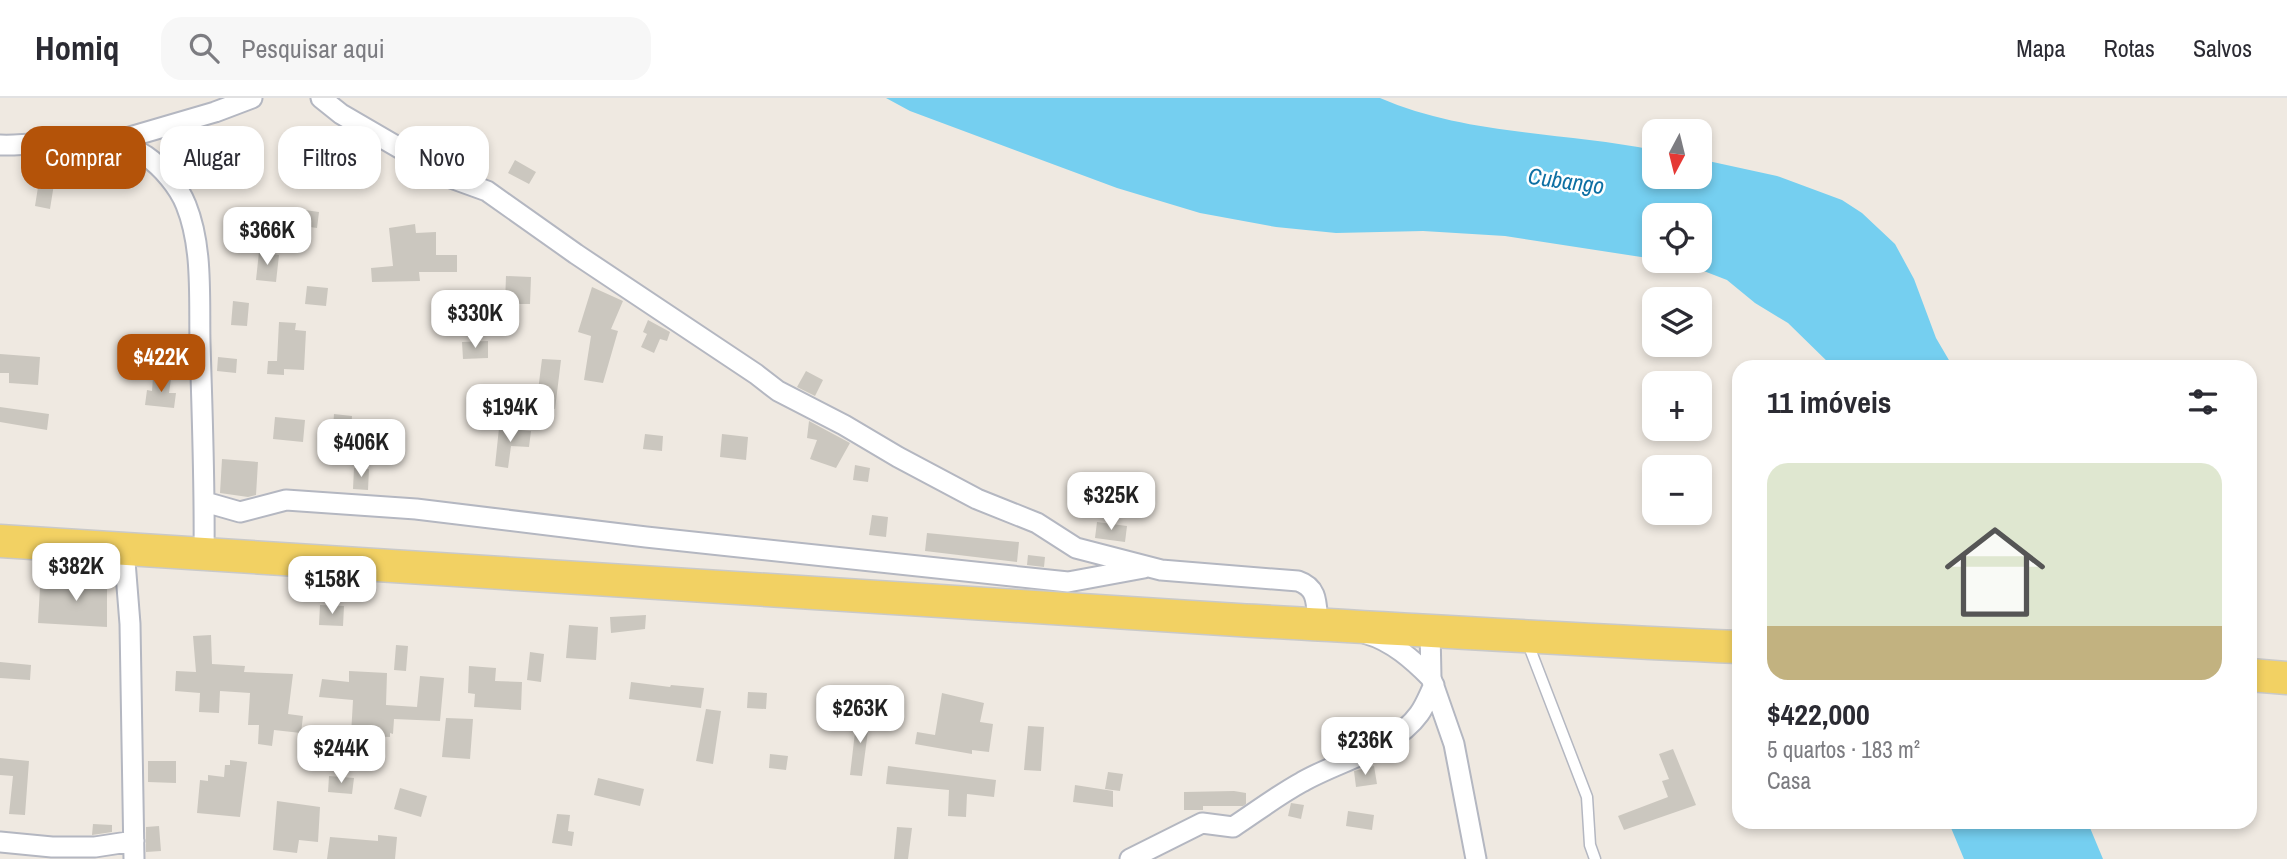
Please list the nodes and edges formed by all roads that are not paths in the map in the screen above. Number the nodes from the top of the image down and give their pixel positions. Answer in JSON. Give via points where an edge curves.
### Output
{"nodes":[{"id":1,"x":252,"y":98,"type":"edge"},
{"id":2,"x":321,"y":98,"type":"edge"},
{"id":3,"x":146,"y":133,"type":"edge"},
{"id":4,"x":0,"y":145,"type":"edge"},
{"id":5,"x":21,"y":146,"type":"edge"},
{"id":6,"x":146,"y":156,"type":"edge"},
{"id":7,"x":205,"y":502,"type":"junction"},
{"id":8,"x":0,"y":541,"type":"edge"},
{"id":9,"x":124,"y":549,"type":"junction"},
{"id":10,"x":204,"y":554,"type":"junction"},
{"id":11,"x":1148,"y":567,"type":"junction"},
{"id":12,"x":1329,"y":625,"type":"junction"},
{"id":13,"x":1430,"y":630,"type":"junction"},
{"id":14,"x":1526,"y":638,"type":"junction"},
{"id":15,"x":1732,"y":647,"type":"edge"},
{"id":16,"x":2257,"y":676,"type":"edge"},
{"id":17,"x":2287,"y":678,"type":"edge"},
{"id":18,"x":1433,"y":682,"type":"junction"},
{"id":19,"x":0,"y":842,"type":"edge"},
{"id":20,"x":134,"y":850,"type":"edge"},
{"id":21,"x":1130,"y":859,"type":"edge"},
{"id":22,"x":1476,"y":859,"type":"edge"},
{"id":23,"x":1595,"y":859,"type":"edge"}],
"edges":[{"from":1,"to":3,"type":"street"},
{"from":2,"to":11,"type":"street","via":[[451,178],[487,191],[778,391],[976,499],[1037,523],[1076,548]]},
{"from":4,"to":5,"type":"street"},
{"from":6,"to":7,"type":"street","via":[[165,173],[186,204],[197,263]]},
{"from":7,"to":10,"type":"street"},
{"from":7,"to":11,"type":"street","via":[[240,512],[286,500],[416,509],[1068,582]]},
{"from":8,"to":9,"type":"main road"},
{"from":9,"to":10,"type":"main road"},
{"from":9,"to":20,"type":"street","via":[[130,624]]},
{"from":10,"to":12,"type":"main road"},
{"from":11,"to":12,"type":"street","via":[[1298,581],[1315,593]]},
{"from":12,"to":13,"type":"main road"},
{"from":12,"to":18,"type":"street","via":[[1377,637],[1412,660]]},
{"from":13,"to":14,"type":"main road"},
{"from":13,"to":18,"type":"street"},
{"from":14,"to":15,"type":"main road"},
{"from":14,"to":23,"type":"lane","via":[[1587,797]]},
{"from":16,"to":17,"type":"main road"},
{"from":18,"to":21,"type":"street","via":[[1418,717],[1374,748],[1301,782],[1233,827],[1202,823]]},
{"from":18,"to":22,"type":"street","via":[[1454,744]]},
{"from":19,"to":20,"type":"street"}]}
